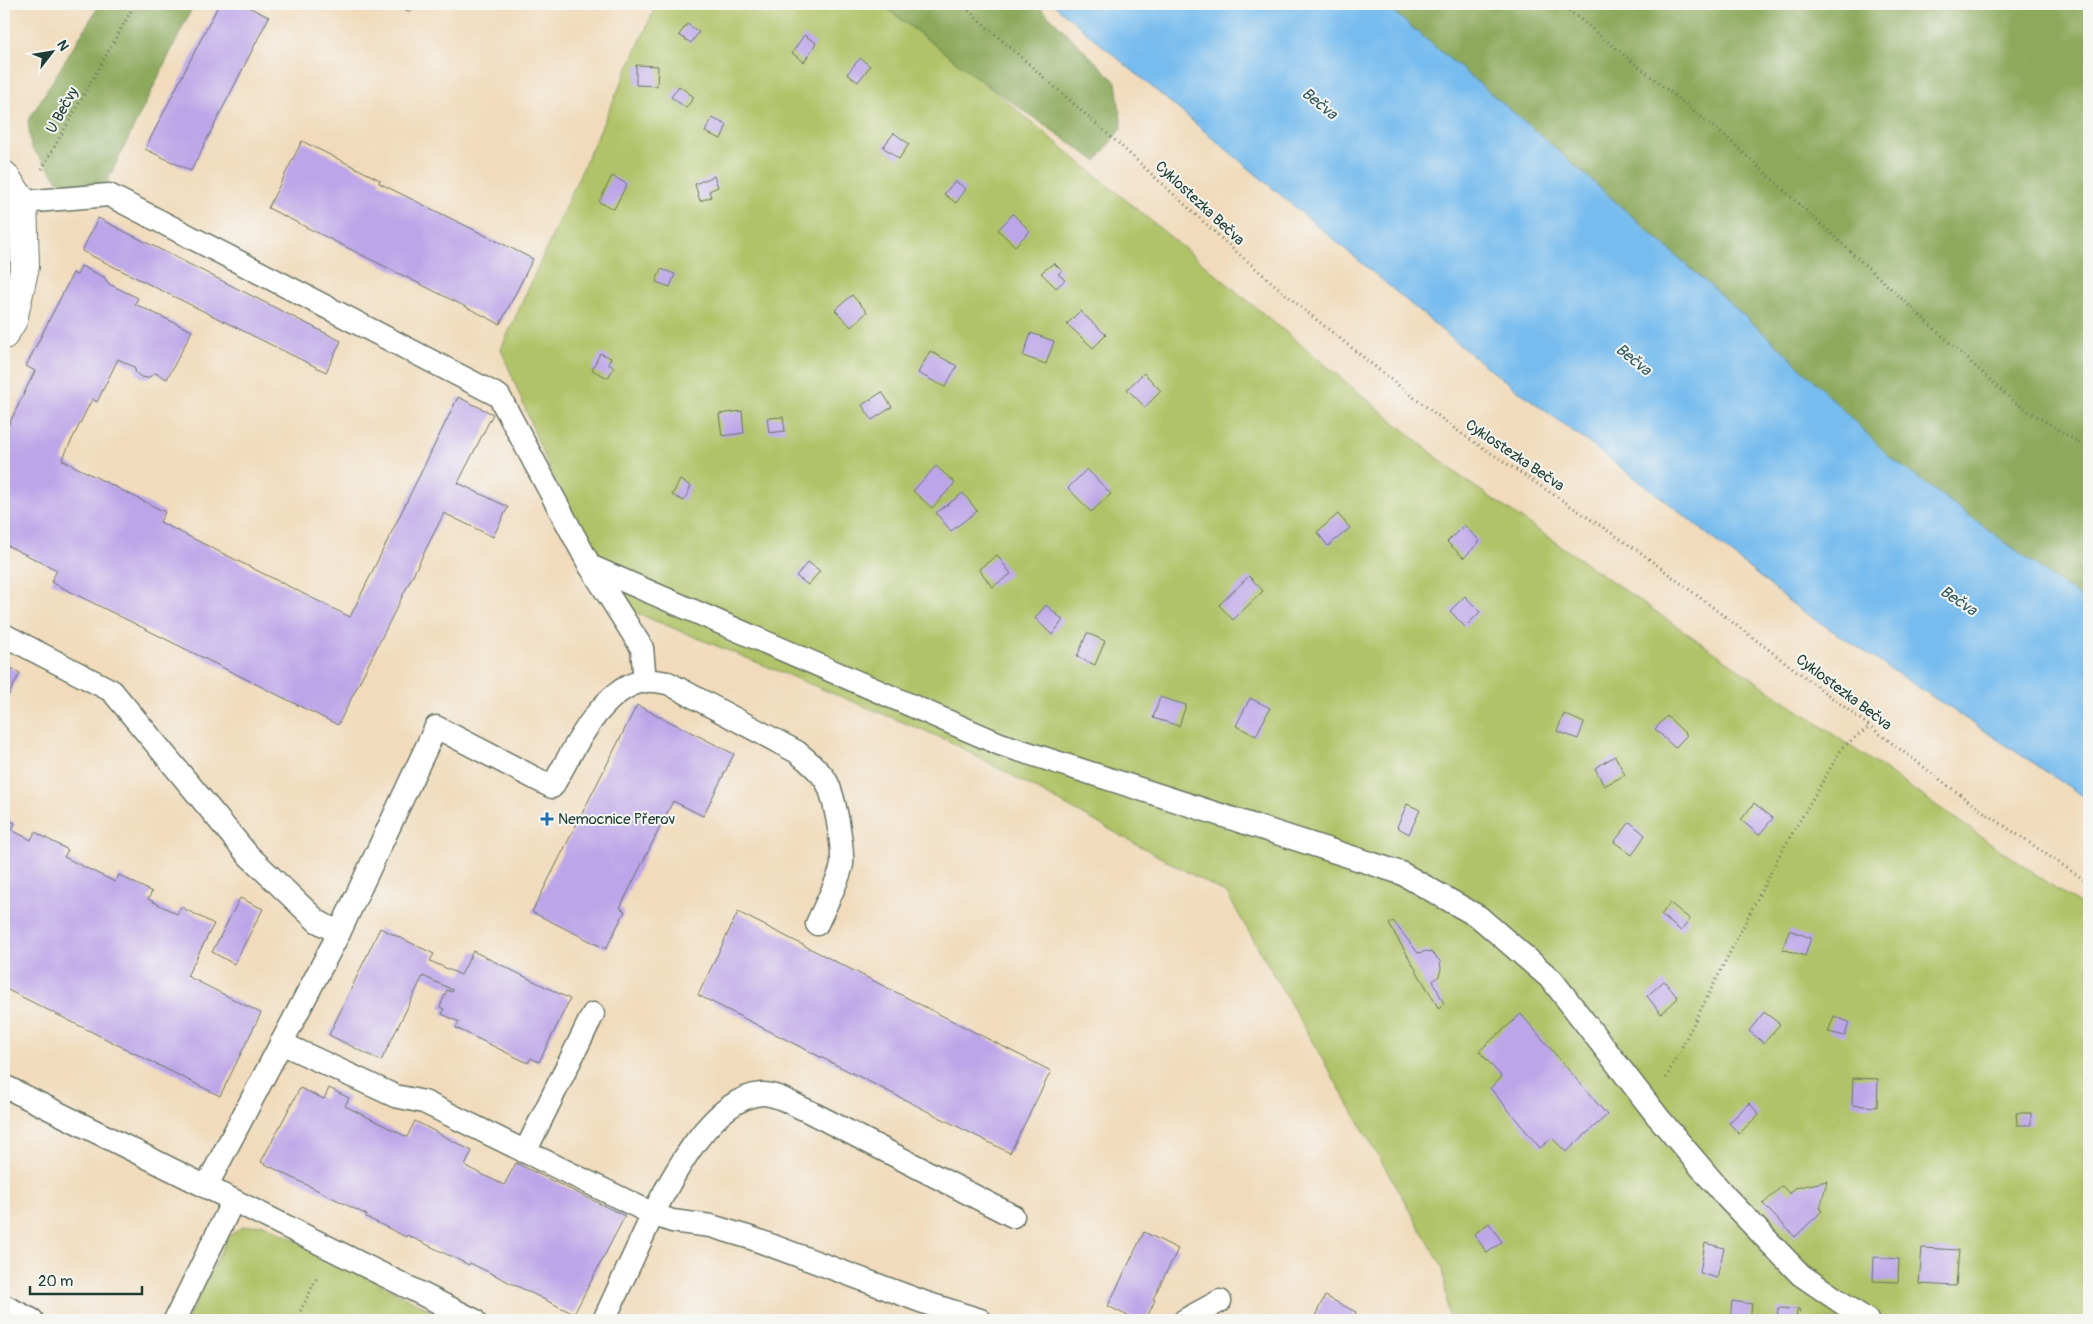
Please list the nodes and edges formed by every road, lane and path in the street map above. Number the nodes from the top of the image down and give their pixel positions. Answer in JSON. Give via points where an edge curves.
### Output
{"nodes":[{"id":1,"x":135,"y":4,"type":"edge"},
{"id":2,"x":961,"y":4,"type":"edge"},
{"id":3,"x":1561,"y":4,"type":"edge"},
{"id":4,"x":4,"y":175,"type":"edge"},
{"id":5,"x":23,"y":202,"type":"junction"},
{"id":6,"x":4,"y":335,"type":"edge"},
{"id":7,"x":2089,"y":449,"type":"edge"},
{"id":8,"x":590,"y":566,"type":"junction"},
{"id":9,"x":4,"y":635,"type":"edge"},
{"id":10,"x":645,"y":681,"type":"junction"},
{"id":11,"x":1870,"y":726,"type":"junction"},
{"id":12,"x":2089,"y":883,"type":"edge"},
{"id":13,"x":817,"y":924,"type":"dead end"},
{"id":14,"x":339,"y":933,"type":"junction"},
{"id":15,"x":593,"y":1014,"type":"dead end"},
{"id":16,"x":281,"y":1043,"type":"junction"},
{"id":17,"x":4,"y":1086,"type":"edge"},
{"id":18,"x":1651,"y":1108,"type":"junction"},
{"id":19,"x":525,"y":1152,"type":"junction"},
{"id":20,"x":206,"y":1187,"type":"junction"},
{"id":21,"x":233,"y":1201,"type":"junction"},
{"id":22,"x":652,"y":1214,"type":"junction"},
{"id":23,"x":1013,"y":1216,"type":"dead end"},
{"id":24,"x":1220,"y":1301,"type":"dead end"},
{"id":25,"x":4,"y":1306,"type":"edge"},
{"id":26,"x":32,"y":1320,"type":"edge"},
{"id":27,"x":175,"y":1320,"type":"edge"},
{"id":28,"x":474,"y":1320,"type":"edge"},
{"id":29,"x":604,"y":1320,"type":"edge"},
{"id":30,"x":980,"y":1320,"type":"edge"},
{"id":31,"x":1185,"y":1320,"type":"edge"},
{"id":32,"x":1867,"y":1320,"type":"edge"}],
"edges":[{"from":1,"to":5,"type":"path","name":"U Bečvy"},
{"from":2,"to":11,"type":"path","name":"Cyklostezka Bečva","via":[[1233,249],[1408,393],[1462,434],[1637,550]]},
{"from":3,"to":7,"type":"path","via":[[1726,137],[2013,401]]},
{"from":4,"to":5,"type":"street"},
{"from":5,"to":6,"type":"street","via":[[25,266],[13,320]]},
{"from":5,"to":8,"type":"lane","via":[[109,195],[499,396]]},
{"from":8,"to":10,"type":"lane","via":[[642,648]]},
{"from":8,"to":18,"type":"lane","via":[[1000,744],[1401,872],[1479,917],[1552,980]]},
{"from":9,"to":14,"type":"lane","via":[[112,691],[248,855],[317,920]]},
{"from":10,"to":13,"type":"lane","via":[[668,683],[798,752],[826,780],[839,829],[842,866]]},
{"from":10,"to":14,"type":"lane","via":[[626,688],[606,703],[590,722],[552,787],[436,727]]},
{"from":11,"to":12,"type":"path","name":"Cyklostezka Bečva","via":[[1975,806]]},
{"from":11,"to":18,"type":"path","via":[[1843,747],[1779,856]]},
{"from":14,"to":16,"type":"lane"},
{"from":15,"to":19,"type":"lane"},
{"from":16,"to":19,"type":"lane","via":[[395,1096],[424,1102]]},
{"from":16,"to":20,"type":"lane"},
{"from":17,"to":20,"type":"lane"},
{"from":18,"to":32,"type":"lane","via":[[1726,1197],[1801,1275]]},
{"from":19,"to":22,"type":"lane"},
{"from":20,"to":21,"type":"lane"},
{"from":21,"to":27,"type":"lane"},
{"from":21,"to":28,"type":"lane"},
{"from":22,"to":23,"type":"lane","via":[[675,1170],[702,1134],[724,1111],[748,1097],[763,1094],[808,1111]]},
{"from":22,"to":29,"type":"lane"},
{"from":22,"to":30,"type":"lane","via":[[751,1238]]},
{"from":24,"to":31,"type":"lane"},
{"from":25,"to":26,"type":"lane"}]}
